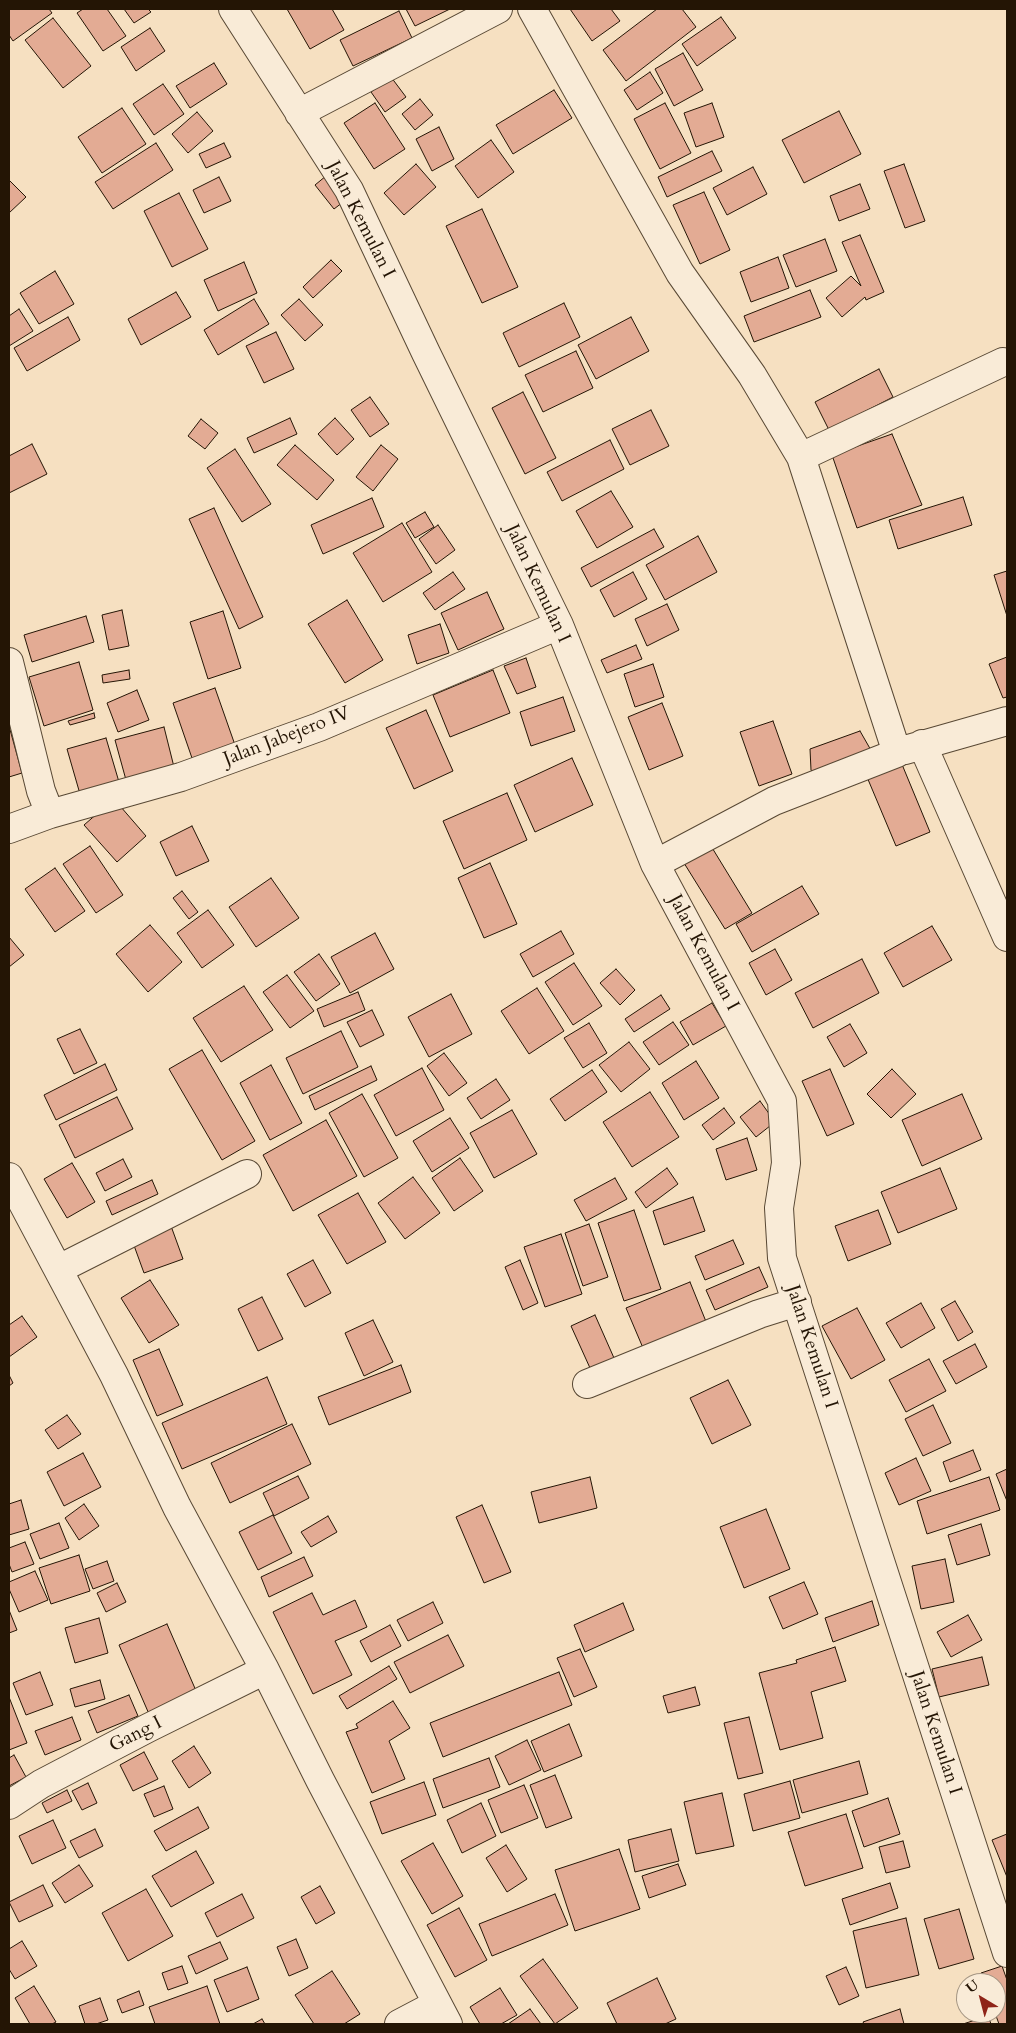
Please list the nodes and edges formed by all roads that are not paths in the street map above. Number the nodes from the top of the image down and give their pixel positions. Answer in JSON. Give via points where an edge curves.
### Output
{"nodes":[{"id":1,"x":233,"y":9,"type":"edge"},
{"id":2,"x":498,"y":9,"type":"edge"},
{"id":3,"x":532,"y":9,"type":"edge"},
{"id":4,"x":299,"y":113,"type":"junction"},
{"id":5,"x":1003,"y":362,"type":"dead end"},
{"id":6,"x":801,"y":457,"type":"junction"},
{"id":7,"x":559,"y":625,"type":"junction"},
{"id":8,"x":9,"y":662,"type":"edge"},
{"id":9,"x":1007,"y":721,"type":"edge"},
{"id":10,"x":922,"y":744,"type":"junction"},
{"id":11,"x":896,"y":752,"type":"junction"},
{"id":12,"x":50,"y":814,"type":"junction"},
{"id":13,"x":9,"y":829,"type":"edge"},
{"id":14,"x":655,"y":864,"type":"junction"},
{"id":15,"x":1007,"y":938,"type":"edge"},
{"id":16,"x":247,"y":1174,"type":"dead end"},
{"id":17,"x":9,"y":1177,"type":"edge"},
{"id":18,"x":59,"y":1269,"type":"junction"},
{"id":19,"x":797,"y":1302,"type":"junction"},
{"id":20,"x":587,"y":1384,"type":"dead end"},
{"id":21,"x":265,"y":1670,"type":"junction"},
{"id":22,"x":9,"y":1805,"type":"edge"},
{"id":23,"x":1007,"y":1953,"type":"edge"},
{"id":24,"x":442,"y":2014,"type":"edge"},
{"id":25,"x":399,"y":2024,"type":"edge"}],
"edges":[{"from":1,"to":4,"type":"street","name":"Jalan Kemulan I"},
{"from":2,"to":4,"type":"street"},
{"from":3,"to":6,"type":"street","via":[[680,272],[761,388]]},
{"from":4,"to":7,"type":"street","name":"Jalan Kemulan I","via":[[349,190]]},
{"from":5,"to":6,"type":"street"},
{"from":6,"to":11,"type":"street"},
{"from":7,"to":12,"type":"street","name":"Jalan Jabejero IV","via":[[319,727],[180,777]]},
{"from":7,"to":14,"type":"street","name":"Jalan Kemulan I"},
{"from":8,"to":12,"type":"street","via":[[41,791]]},
{"from":9,"to":10,"type":"street"},
{"from":10,"to":11,"type":"street"},
{"from":10,"to":15,"type":"street"},
{"from":11,"to":14,"type":"street","via":[[774,801]]},
{"from":12,"to":13,"type":"street","name":"Jalan Jabejero IV"},
{"from":14,"to":19,"type":"street","name":"Jalan Kemulan I","via":[[782,1101],[786,1164],[779,1208],[779,1237],[782,1258]]},
{"from":16,"to":18,"type":"street"},
{"from":17,"to":18,"type":"street"},
{"from":18,"to":21,"type":"street","via":[[177,1508]]},
{"from":19,"to":20,"type":"street","via":[[759,1314]]},
{"from":19,"to":23,"type":"street","name":"Jalan Kemulan I"},
{"from":21,"to":22,"type":"street","name":"Gang I","via":[[41,1784]]},
{"from":21,"to":24,"type":"street"},
{"from":24,"to":25,"type":"street"}]}
